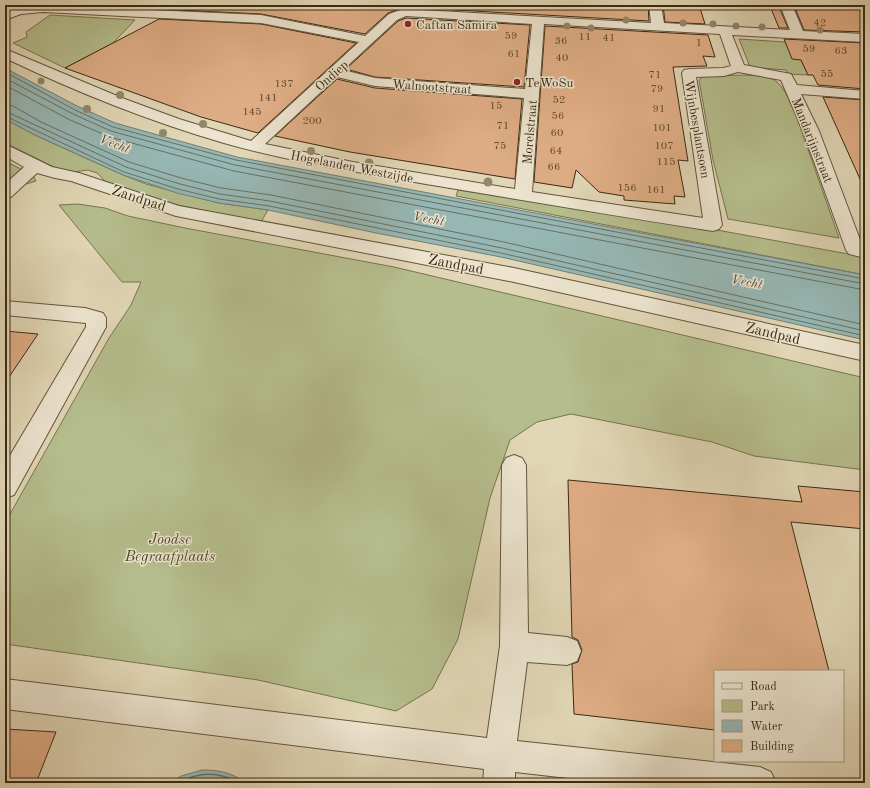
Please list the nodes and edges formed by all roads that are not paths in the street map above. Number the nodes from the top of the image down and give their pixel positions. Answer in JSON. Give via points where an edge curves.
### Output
{"nodes":[{"id":1,"x":174,"y":5,"type":"edge"},
{"id":2,"x":527,"y":5,"type":"edge"},
{"id":3,"x":656,"y":5,"type":"edge"},
{"id":4,"x":786,"y":5,"type":"edge"},
{"id":5,"x":45,"y":6,"type":"edge"},
{"id":6,"x":406,"y":8,"type":"edge"},
{"id":7,"x":165,"y":15,"type":"junction"},
{"id":8,"x":5,"y":16,"type":"edge"},
{"id":9,"x":532,"y":20,"type":"junction"},
{"id":10,"x":658,"y":26,"type":"junction"},
{"id":11,"x":725,"y":31,"type":"junction"},
{"id":12,"x":798,"y":35,"type":"junction"},
{"id":13,"x":865,"y":38,"type":"edge"},
{"id":14,"x":368,"y":40,"type":"junction"},
{"id":15,"x":5,"y":53,"type":"edge"},
{"id":16,"x":738,"y":68,"type":"junction"},
{"id":17,"x":334,"y":72,"type":"junction"},
{"id":18,"x":793,"y":89,"type":"junction"},
{"id":19,"x":532,"y":94,"type":"junction"},
{"id":20,"x":865,"y":95,"type":"edge"},
{"id":21,"x":254,"y":146,"type":"junction"},
{"id":22,"x":5,"y":149,"type":"edge"},
{"id":23,"x":42,"y":169,"type":"junction"},
{"id":24,"x":5,"y":193,"type":"edge"},
{"id":25,"x":523,"y":196,"type":"junction"},
{"id":26,"x":713,"y":225,"type":"joint"},
{"id":27,"x":860,"y":251,"type":"edge"},
{"id":28,"x":5,"y":308,"type":"edge"},
{"id":29,"x":865,"y":353,"type":"edge"},
{"id":30,"x":514,"y":466,"type":"dead end"},
{"id":31,"x":5,"y":487,"type":"edge"},
{"id":32,"x":514,"y":646,"type":"junction"},
{"id":33,"x":567,"y":651,"type":"dead end"},
{"id":34,"x":5,"y":694,"type":"edge"},
{"id":35,"x":500,"y":769,"type":"edge"},
{"id":36,"x":760,"y":783,"type":"edge"}],
"edges":[{"from":1,"to":7,"type":"street"},
{"from":2,"to":9,"type":"street","name":"Morelstraat"},
{"from":3,"to":10,"type":"street"},
{"from":4,"to":12,"type":"street"},
{"from":5,"to":7,"type":"street"},
{"from":5,"to":8,"type":"street"},
{"from":6,"to":9,"type":"street","via":[[421,14]]},
{"from":6,"to":14,"type":"street","name":"Ondiep","via":[[392,17]]},
{"from":7,"to":14,"type":"street","via":[[264,14]]},
{"from":9,"to":10,"type":"street"},
{"from":9,"to":19,"type":"street","name":"Morelstraat"},
{"from":10,"to":11,"type":"street"},
{"from":11,"to":12,"type":"street"},
{"from":11,"to":16,"type":"street"},
{"from":12,"to":13,"type":"street"},
{"from":14,"to":17,"type":"street","name":"Ondiep"},
{"from":15,"to":21,"type":"street","name":"Hogelanden Westzijde","via":[[75,86],[173,122]]},
{"from":16,"to":18,"type":"street","name":"Mandarijnstraat","via":[[786,77]]},
{"from":16,"to":26,"type":"street","name":"Wijnbesplantsoen","via":[[724,72],[689,73]]},
{"from":17,"to":19,"type":"street","name":"Walnootstraat","via":[[375,82]]},
{"from":17,"to":21,"type":"street","name":"Ondiep"},
{"from":18,"to":20,"type":"street"},
{"from":18,"to":27,"type":"street","name":"Mandarijnstraat"},
{"from":19,"to":25,"type":"street","name":"Morelstraat"},
{"from":21,"to":25,"type":"street","name":"Hogelanden Westzijde","via":[[317,161]]},
{"from":22,"to":23,"type":"street","name":"Zandpad"},
{"from":23,"to":24,"type":"street"},
{"from":23,"to":29,"type":"street","name":"Zandpad","via":[[73,176],[176,211],[514,275]]},
{"from":25,"to":26,"type":"street","name":"Hogelanden Westzijde"},
{"from":28,"to":31,"type":"street","via":[[85,315],[96,318],[96,327]]},
{"from":30,"to":32,"type":"street"},
{"from":32,"to":33,"type":"street"},
{"from":32,"to":35,"type":"street"},
{"from":34,"to":35,"type":"street"},
{"from":35,"to":36,"type":"street"}]}
